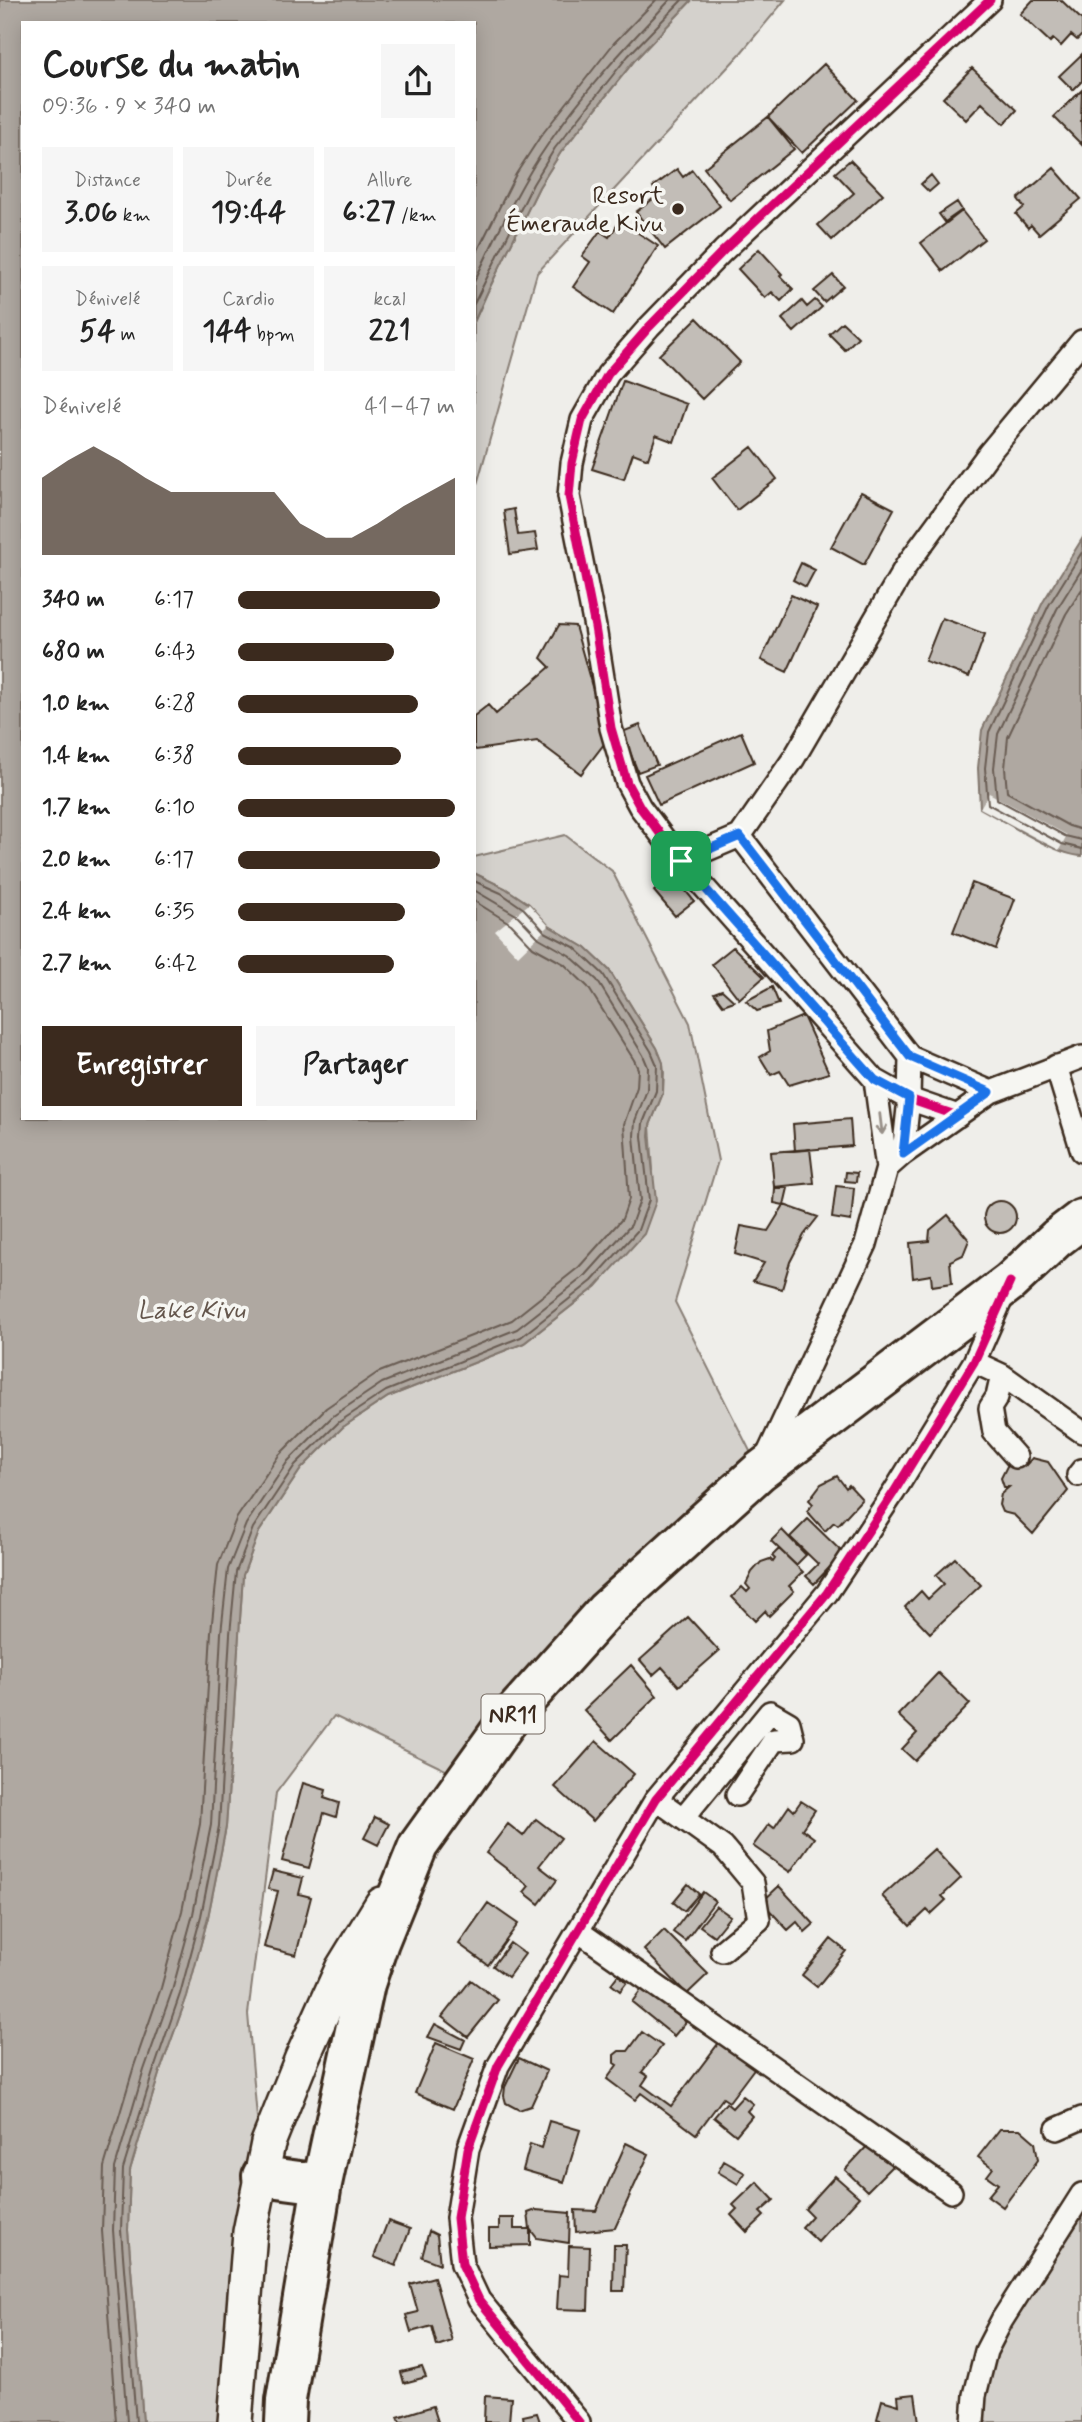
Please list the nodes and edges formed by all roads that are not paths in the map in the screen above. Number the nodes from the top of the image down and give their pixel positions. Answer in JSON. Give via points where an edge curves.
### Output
{"nodes":[{"id":1,"x":990,"y":0,"type":"edge"},
{"id":2,"x":1082,"y":341,"type":"edge"},
{"id":3,"x":740,"y":836,"type":"junction"},
{"id":4,"x":681,"y":861,"type":"junction"},
{"id":5,"x":910,"y":1057,"type":"junction"},
{"id":6,"x":1082,"y":1057,"type":"edge"},
{"id":7,"x":1056,"y":1066,"type":"junction"},
{"id":8,"x":875,"y":1080,"type":"junction"},
{"id":9,"x":990,"y":1092,"type":"junction"},
{"id":10,"x":909,"y":1098,"type":"junction"},
{"id":11,"x":958,"y":1116,"type":"junction"},
{"id":12,"x":1082,"y":1151,"type":"edge"},
{"id":13,"x":903,"y":1154,"type":"junction"},
{"id":14,"x":887,"y":1168,"type":"junction"},
{"id":15,"x":1074,"y":1231,"type":"edge"},
{"id":16,"x":1010,"y":1282,"type":"junction"},
{"id":17,"x":974,"y":1362,"type":"junction"},
{"id":18,"x":1002,"y":1375,"type":"junction"},
{"id":19,"x":1082,"y":1432,"type":"edge"},
{"id":20,"x":1016,"y":1457,"type":"dead end"},
{"id":21,"x":760,"y":1471,"type":"junction"},
{"id":22,"x":737,"y":1795,"type":"dead end"},
{"id":23,"x":656,"y":1799,"type":"junction"},
{"id":24,"x":683,"y":1818,"type":"junction"},
{"id":25,"x":418,"y":1846,"type":"junction"},
{"id":26,"x":578,"y":1931,"type":"junction"},
{"id":27,"x":722,"y":1951,"type":"dead end"},
{"id":28,"x":1082,"y":2118,"type":"edge"},
{"id":29,"x":1057,"y":2129,"type":"dead end"},
{"id":30,"x":262,"y":2176,"type":"junction"},
{"id":31,"x":322,"y":2184,"type":"junction"},
{"id":32,"x":951,"y":2192,"type":"dead end"},
{"id":33,"x":1082,"y":2194,"type":"edge"},
{"id":34,"x":1074,"y":2217,"type":"edge"},
{"id":35,"x":235,"y":2422,"type":"edge"},
{"id":36,"x":285,"y":2422,"type":"edge"},
{"id":37,"x":579,"y":2422,"type":"edge"},
{"id":38,"x":972,"y":2422,"type":"edge"}],
"edges":[{"from":1,"to":4,"type":"street","via":[[723,251],[649,327],[608,374],[582,420],[569,496],[611,728],[627,783]]},
{"from":2,"to":3,"type":"street","via":[[989,453],[906,566],[794,758]]},
{"from":3,"to":4,"type":"street"},
{"from":3,"to":5,"type":"street"},
{"from":4,"to":8,"type":"street"},
{"from":5,"to":9,"type":"street"},
{"from":5,"to":10,"type":"street"},
{"from":6,"to":7,"type":"street"},
{"from":7,"to":9,"type":"street"},
{"from":7,"to":12,"type":"street"},
{"from":8,"to":10,"type":"street"},
{"from":8,"to":14,"type":"street","one_way":true},
{"from":9,"to":11,"type":"street"},
{"from":10,"to":11,"type":"street"},
{"from":10,"to":13,"type":"street"},
{"from":11,"to":13,"type":"street"},
{"from":13,"to":14,"type":"street"},
{"from":14,"to":21,"type":"street","via":[[866,1244]]},
{"from":15,"to":16,"type":"highway","number":"NR11"},
{"from":16,"to":17,"type":"street"},
{"from":16,"to":21,"type":"highway","number":"NR11"},
{"from":17,"to":18,"type":"street"},
{"from":17,"to":23,"type":"street","via":[[827,1593]]},
{"from":18,"to":19,"type":"street"},
{"from":18,"to":20,"type":"street","via":[[990,1408],[994,1432]]},
{"from":21,"to":25,"type":"highway","number":"NR11","via":[[607,1610],[511,1716]]},
{"from":22,"to":24,"type":"street","via":[[774,1740],[793,1739],[789,1723],[770,1712]]},
{"from":23,"to":24,"type":"street"},
{"from":23,"to":26,"type":"street"},
{"from":24,"to":27,"type":"street","via":[[723,1847],[752,1883],[759,1920]]},
{"from":25,"to":30,"type":"main road","via":[[342,1969],[268,2143]]},
{"from":25,"to":31,"type":"highway","number":"NR11","via":[[365,1984]]},
{"from":26,"to":32,"type":"street"},
{"from":26,"to":37,"type":"street","via":[[498,2066],[468,2149],[457,2218],[462,2264],[479,2300]]},
{"from":28,"to":29,"type":"street"},
{"from":30,"to":31,"type":"highway"},
{"from":30,"to":35,"type":"main road","via":[[250,2232]]},
{"from":31,"to":36,"type":"highway","number":"NR11"},
{"from":33,"to":34,"type":"street"},
{"from":34,"to":38,"type":"street","via":[[1002,2320],[986,2351]]}]}
